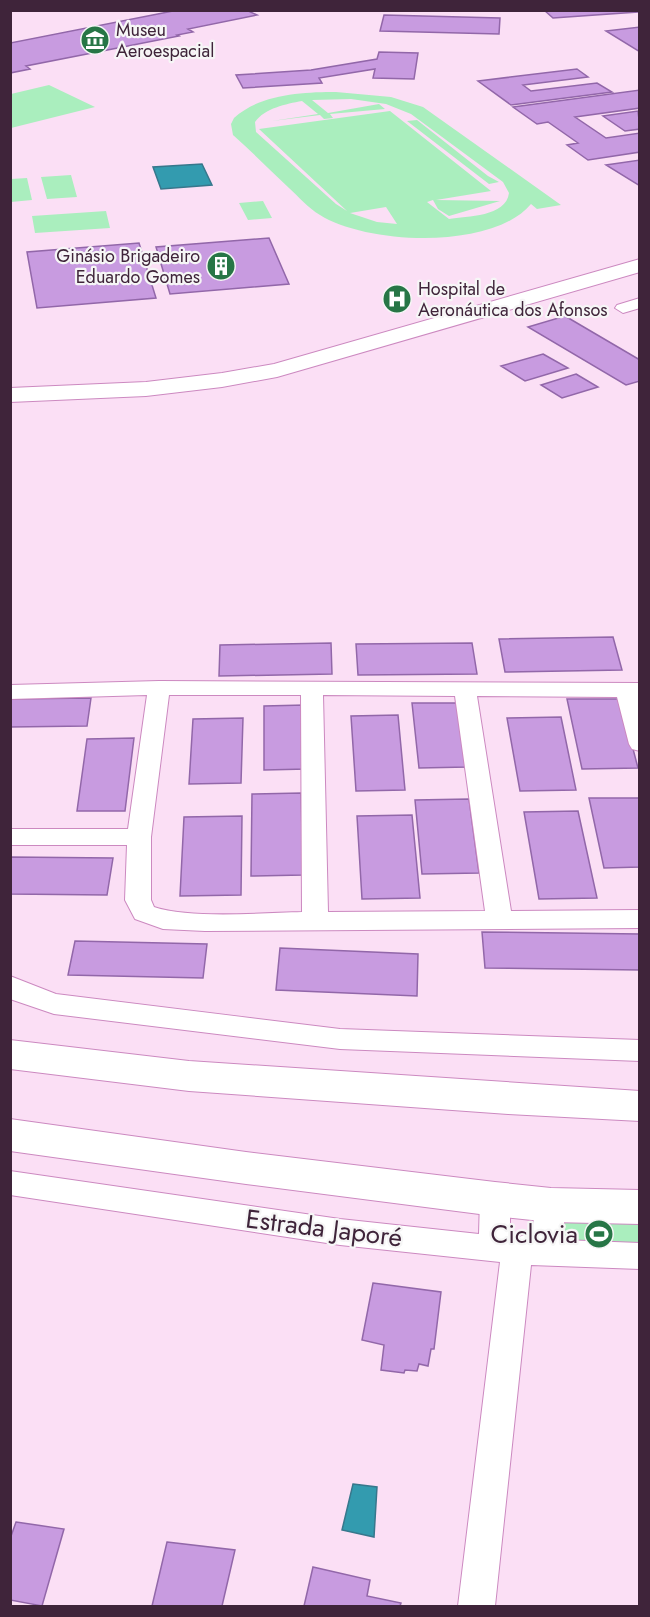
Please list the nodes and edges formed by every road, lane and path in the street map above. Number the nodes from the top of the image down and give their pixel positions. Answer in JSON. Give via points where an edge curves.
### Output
{"nodes":[{"id":1,"x":639,"y":265,"type":"edge"},
{"id":2,"x":639,"y":303,"type":"edge"},
{"id":3,"x":623,"y":308,"type":"dead end"},
{"id":4,"x":10,"y":395,"type":"edge"},
{"id":5,"x":159,"y":688,"type":"junction"},
{"id":6,"x":312,"y":688,"type":"junction"},
{"id":7,"x":633,"y":690,"type":"edge"},
{"id":8,"x":465,"y":691,"type":"junction"},
{"id":9,"x":10,"y":692,"type":"edge"},
{"id":10,"x":639,"y":744,"type":"edge"},
{"id":11,"x":10,"y":837,"type":"edge"},
{"id":12,"x":139,"y":837,"type":"junction"},
{"id":13,"x":499,"y":919,"type":"junction"},
{"id":14,"x":639,"y":919,"type":"edge"},
{"id":15,"x":315,"y":921,"type":"junction"},
{"id":16,"x":10,"y":986,"type":"edge"},
{"id":17,"x":639,"y":1051,"type":"edge"},
{"id":18,"x":10,"y":1054,"type":"edge"},
{"id":19,"x":639,"y":1106,"type":"edge"},
{"id":20,"x":10,"y":1135,"type":"edge"},
{"id":21,"x":10,"y":1183,"type":"edge"},
{"id":22,"x":495,"y":1199,"type":"junction"},
{"id":23,"x":551,"y":1204,"type":"junction"},
{"id":24,"x":639,"y":1207,"type":"edge"},
{"id":25,"x":517,"y":1251,"type":"junction"},
{"id":26,"x":639,"y":1256,"type":"edge"},
{"id":27,"x":477,"y":1606,"type":"edge"}],
"edges":[{"from":1,"to":4,"type":"main road","via":[[277,370],[146,389]]},
{"from":2,"to":3,"type":"street"},
{"from":5,"to":6,"type":"street"},
{"from":5,"to":9,"type":"street"},
{"from":5,"to":12,"type":"street"},
{"from":6,"to":8,"type":"street"},
{"from":6,"to":15,"type":"street"},
{"from":7,"to":8,"type":"street"},
{"from":7,"to":10,"type":"street"},
{"from":8,"to":13,"type":"street"},
{"from":11,"to":12,"type":"street"},
{"from":12,"to":15,"type":"street","via":[[138,900],[144,913],[163,920],[205,922]]},
{"from":13,"to":14,"type":"street"},
{"from":13,"to":15,"type":"street"},
{"from":16,"to":17,"type":"street","via":[[54,1004],[340,1039]]},
{"from":18,"to":19,"type":"main road","via":[[189,1076]]},
{"from":20,"to":22,"type":"main road"},
{"from":21,"to":25,"type":"street","name":"Estrada Japoré","via":[[340,1232]]},
{"from":22,"to":23,"type":"main road"},
{"from":22,"to":25,"type":"street","via":[[494,1237]]},
{"from":23,"to":24,"type":"main road"},
{"from":23,"to":25,"type":"street","via":[[546,1240]]},
{"from":25,"to":26,"type":"street","name":"Estrada Japoré"},
{"from":25,"to":27,"type":"street"}]}
